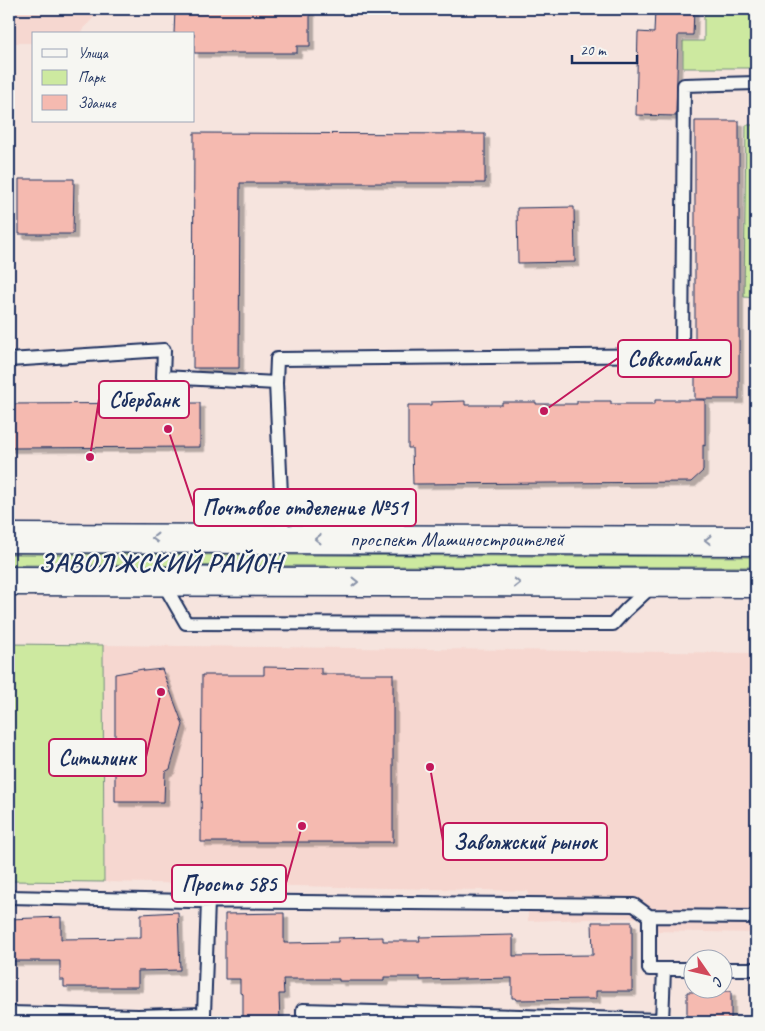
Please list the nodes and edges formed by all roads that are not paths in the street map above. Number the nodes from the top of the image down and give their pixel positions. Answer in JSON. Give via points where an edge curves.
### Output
{"nodes":[{"id":1,"x":756,"y":83,"type":"edge"},
{"id":2,"x":9,"y":360,"type":"edge"},
{"id":3,"x":276,"y":383,"type":"junction"},
{"id":4,"x":9,"y":538,"type":"edge"},
{"id":5,"x":283,"y":539,"type":"junction"},
{"id":6,"x":756,"y":541,"type":"edge"},
{"id":7,"x":9,"y":581,"type":"edge"},
{"id":8,"x":162,"y":582,"type":"junction"},
{"id":9,"x":655,"y":583,"type":"junction"},
{"id":10,"x":756,"y":583,"type":"edge"},
{"id":11,"x":9,"y":897,"type":"edge"},
{"id":12,"x":208,"y":901,"type":"junction"},
{"id":13,"x":649,"y":916,"type":"junction"},
{"id":14,"x":756,"y":917,"type":"edge"},
{"id":15,"x":664,"y":969,"type":"junction"},
{"id":16,"x":682,"y":969,"type":"edge"},
{"id":17,"x":732,"y":969,"type":"edge"},
{"id":18,"x":756,"y":969,"type":"edge"},
{"id":19,"x":9,"y":1013,"type":"edge"},
{"id":20,"x":204,"y":1018,"type":"edge"},
{"id":21,"x":470,"y":1018,"type":"edge"},
{"id":22,"x":135,"y":1019,"type":"edge"},
{"id":23,"x":662,"y":1021,"type":"edge"},
{"id":24,"x":303,"y":1022,"type":"edge"}],
"edges":[{"from":1,"to":3,"type":"lane","via":[[684,86],[682,355],[277,359]]},
{"from":2,"to":3,"type":"lane","via":[[164,350],[163,377]]},
{"from":3,"to":5,"type":"lane"},
{"from":5,"to":4,"type":"main road","name":"проспект Машиностроителей","one_way":true},
{"from":6,"to":5,"type":"main road","name":"проспект Машиностроителей","one_way":true},
{"from":7,"to":8,"type":"main road","name":"проспект Машиностроителей"},
{"from":8,"to":9,"type":"main road","name":"проспект Машиностроителей","one_way":true},
{"from":8,"to":9,"type":"lane","via":[[186,623],[593,624],[613,624]]},
{"from":9,"to":10,"type":"main road","name":"проспект Машиностроителей"},
{"from":11,"to":12,"type":"lane"},
{"from":12,"to":13,"type":"lane","via":[[634,905]]},
{"from":12,"to":20,"type":"lane"},
{"from":13,"to":14,"type":"lane"},
{"from":13,"to":15,"type":"lane","via":[[649,969]]},
{"from":15,"to":16,"type":"lane"},
{"from":15,"to":23,"type":"lane"},
{"from":17,"to":18,"type":"lane"},
{"from":19,"to":22,"type":"lane"},
{"from":20,"to":22,"type":"lane"},
{"from":21,"to":23,"type":"lane"},
{"from":21,"to":24,"type":"lane","via":[[303,1010]]}]}
